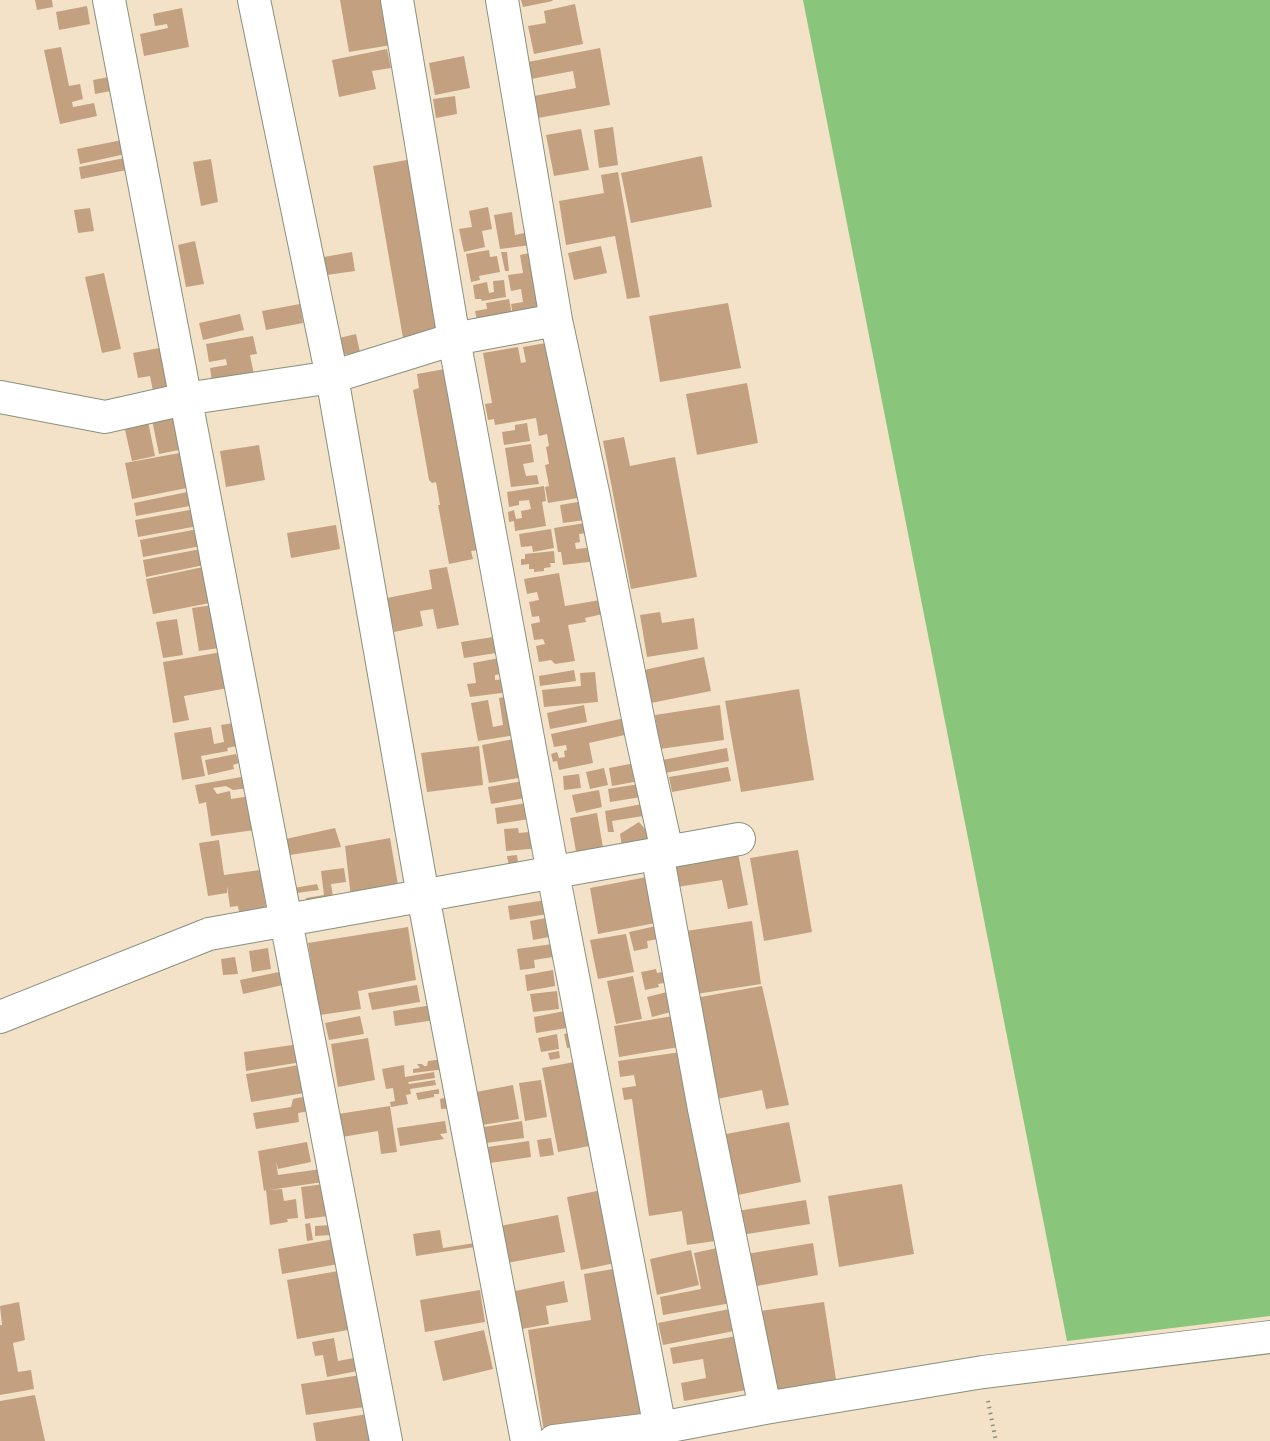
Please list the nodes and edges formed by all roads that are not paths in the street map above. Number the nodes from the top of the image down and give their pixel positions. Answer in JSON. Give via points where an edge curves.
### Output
{"nodes":[{"id":1,"x":110,"y":0,"type":"edge"},
{"id":2,"x":254,"y":0,"type":"edge"},
{"id":3,"x":397,"y":0,"type":"edge"},
{"id":4,"x":502,"y":0,"type":"edge"},
{"id":5,"x":556,"y":320,"type":"junction"},
{"id":6,"x":454,"y":339,"type":"junction"},
{"id":7,"x":332,"y":377,"type":"junction"},
{"id":8,"x":0,"y":397,"type":"edge"},
{"id":9,"x":185,"y":399,"type":"junction"},
{"id":10,"x":739,"y":839,"type":"dead end"},
{"id":11,"x":662,"y":852,"type":"junction"},
{"id":12,"x":553,"y":873,"type":"junction"},
{"id":13,"x":423,"y":896,"type":"junction"},
{"id":14,"x":286,"y":920,"type":"junction"},
{"id":15,"x":0,"y":1017,"type":"edge"},
{"id":16,"x":1270,"y":1337,"type":"edge"},
{"id":17,"x":765,"y":1408,"type":"junction"},
{"id":18,"x":660,"y":1428,"type":"junction"},
{"id":19,"x":386,"y":1441,"type":"edge"},
{"id":20,"x":526,"y":1441,"type":"edge"},
{"id":21,"x":554,"y":1441,"type":"edge"}],
"edges":[{"from":1,"to":9,"type":"street"},
{"from":2,"to":7,"type":"street"},
{"from":3,"to":6,"type":"street"},
{"from":4,"to":5,"type":"street"},
{"from":5,"to":6,"type":"street"},
{"from":5,"to":11,"type":"street"},
{"from":6,"to":7,"type":"street"},
{"from":6,"to":12,"type":"street"},
{"from":7,"to":9,"type":"street"},
{"from":7,"to":13,"type":"street"},
{"from":8,"to":9,"type":"street","via":[[105,417]]},
{"from":9,"to":14,"type":"street"},
{"from":10,"to":11,"type":"street"},
{"from":11,"to":12,"type":"street"},
{"from":11,"to":17,"type":"street","via":[[704,1109]]},
{"from":12,"to":13,"type":"street"},
{"from":12,"to":18,"type":"street"},
{"from":13,"to":14,"type":"street"},
{"from":13,"to":20,"type":"street"},
{"from":14,"to":15,"type":"street","via":[[209,934]]},
{"from":14,"to":19,"type":"street"},
{"from":16,"to":17,"type":"street","via":[[983,1372]]},
{"from":17,"to":18,"type":"street"},
{"from":18,"to":21,"type":"street"}]}
